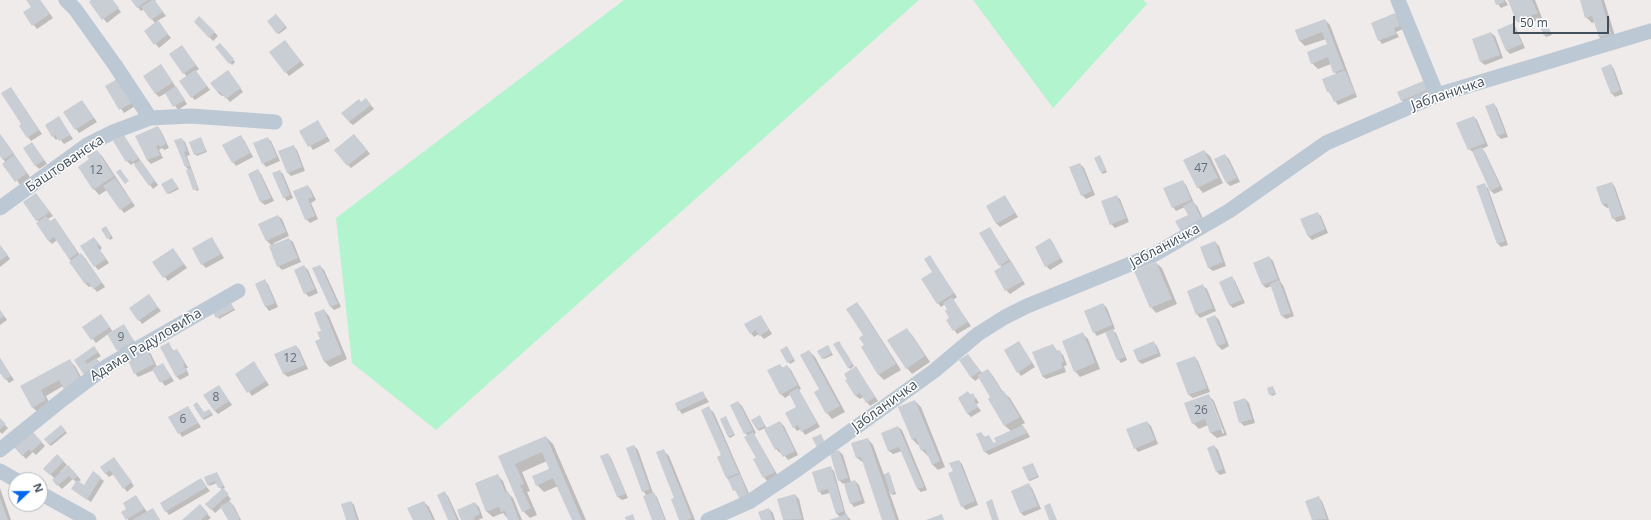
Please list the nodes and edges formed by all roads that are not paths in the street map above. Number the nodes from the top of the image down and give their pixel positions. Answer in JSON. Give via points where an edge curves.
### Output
{"nodes":[{"id":1,"x":66,"y":0,"type":"edge"},
{"id":2,"x":1398,"y":0,"type":"edge"},
{"id":3,"x":1651,"y":31,"type":"edge"},
{"id":4,"x":1437,"y":94,"type":"junction"},
{"id":5,"x":150,"y":118,"type":"junction"},
{"id":6,"x":275,"y":122,"type":"dead end"},
{"id":7,"x":0,"y":208,"type":"edge"},
{"id":8,"x":238,"y":291,"type":"dead end"},
{"id":9,"x":0,"y":450,"type":"edge"},
{"id":10,"x":48,"y":497,"type":"edge"},
{"id":11,"x":89,"y":520,"type":"edge"},
{"id":12,"x":708,"y":520,"type":"edge"}],
"edges":[{"from":1,"to":5,"type":"street","via":[[115,65]]},
{"from":2,"to":4,"type":"street"},
{"from":3,"to":4,"type":"street","name":"Јабланичка"},
{"from":4,"to":12,"type":"street","name":"Јабланичка","via":[[1326,143],[1229,211],[1155,254],[1005,317],[978,334],[934,371],[798,469],[749,502]]},
{"from":5,"to":6,"type":"street","name":"Баштованска","via":[[191,116]]},
{"from":5,"to":7,"type":"street","name":"Баштованска","via":[[87,145]]},
{"from":8,"to":9,"type":"street","name":"Адама Радуловића","via":[[106,366]]},
{"from":10,"to":11,"type":"street"}]}
